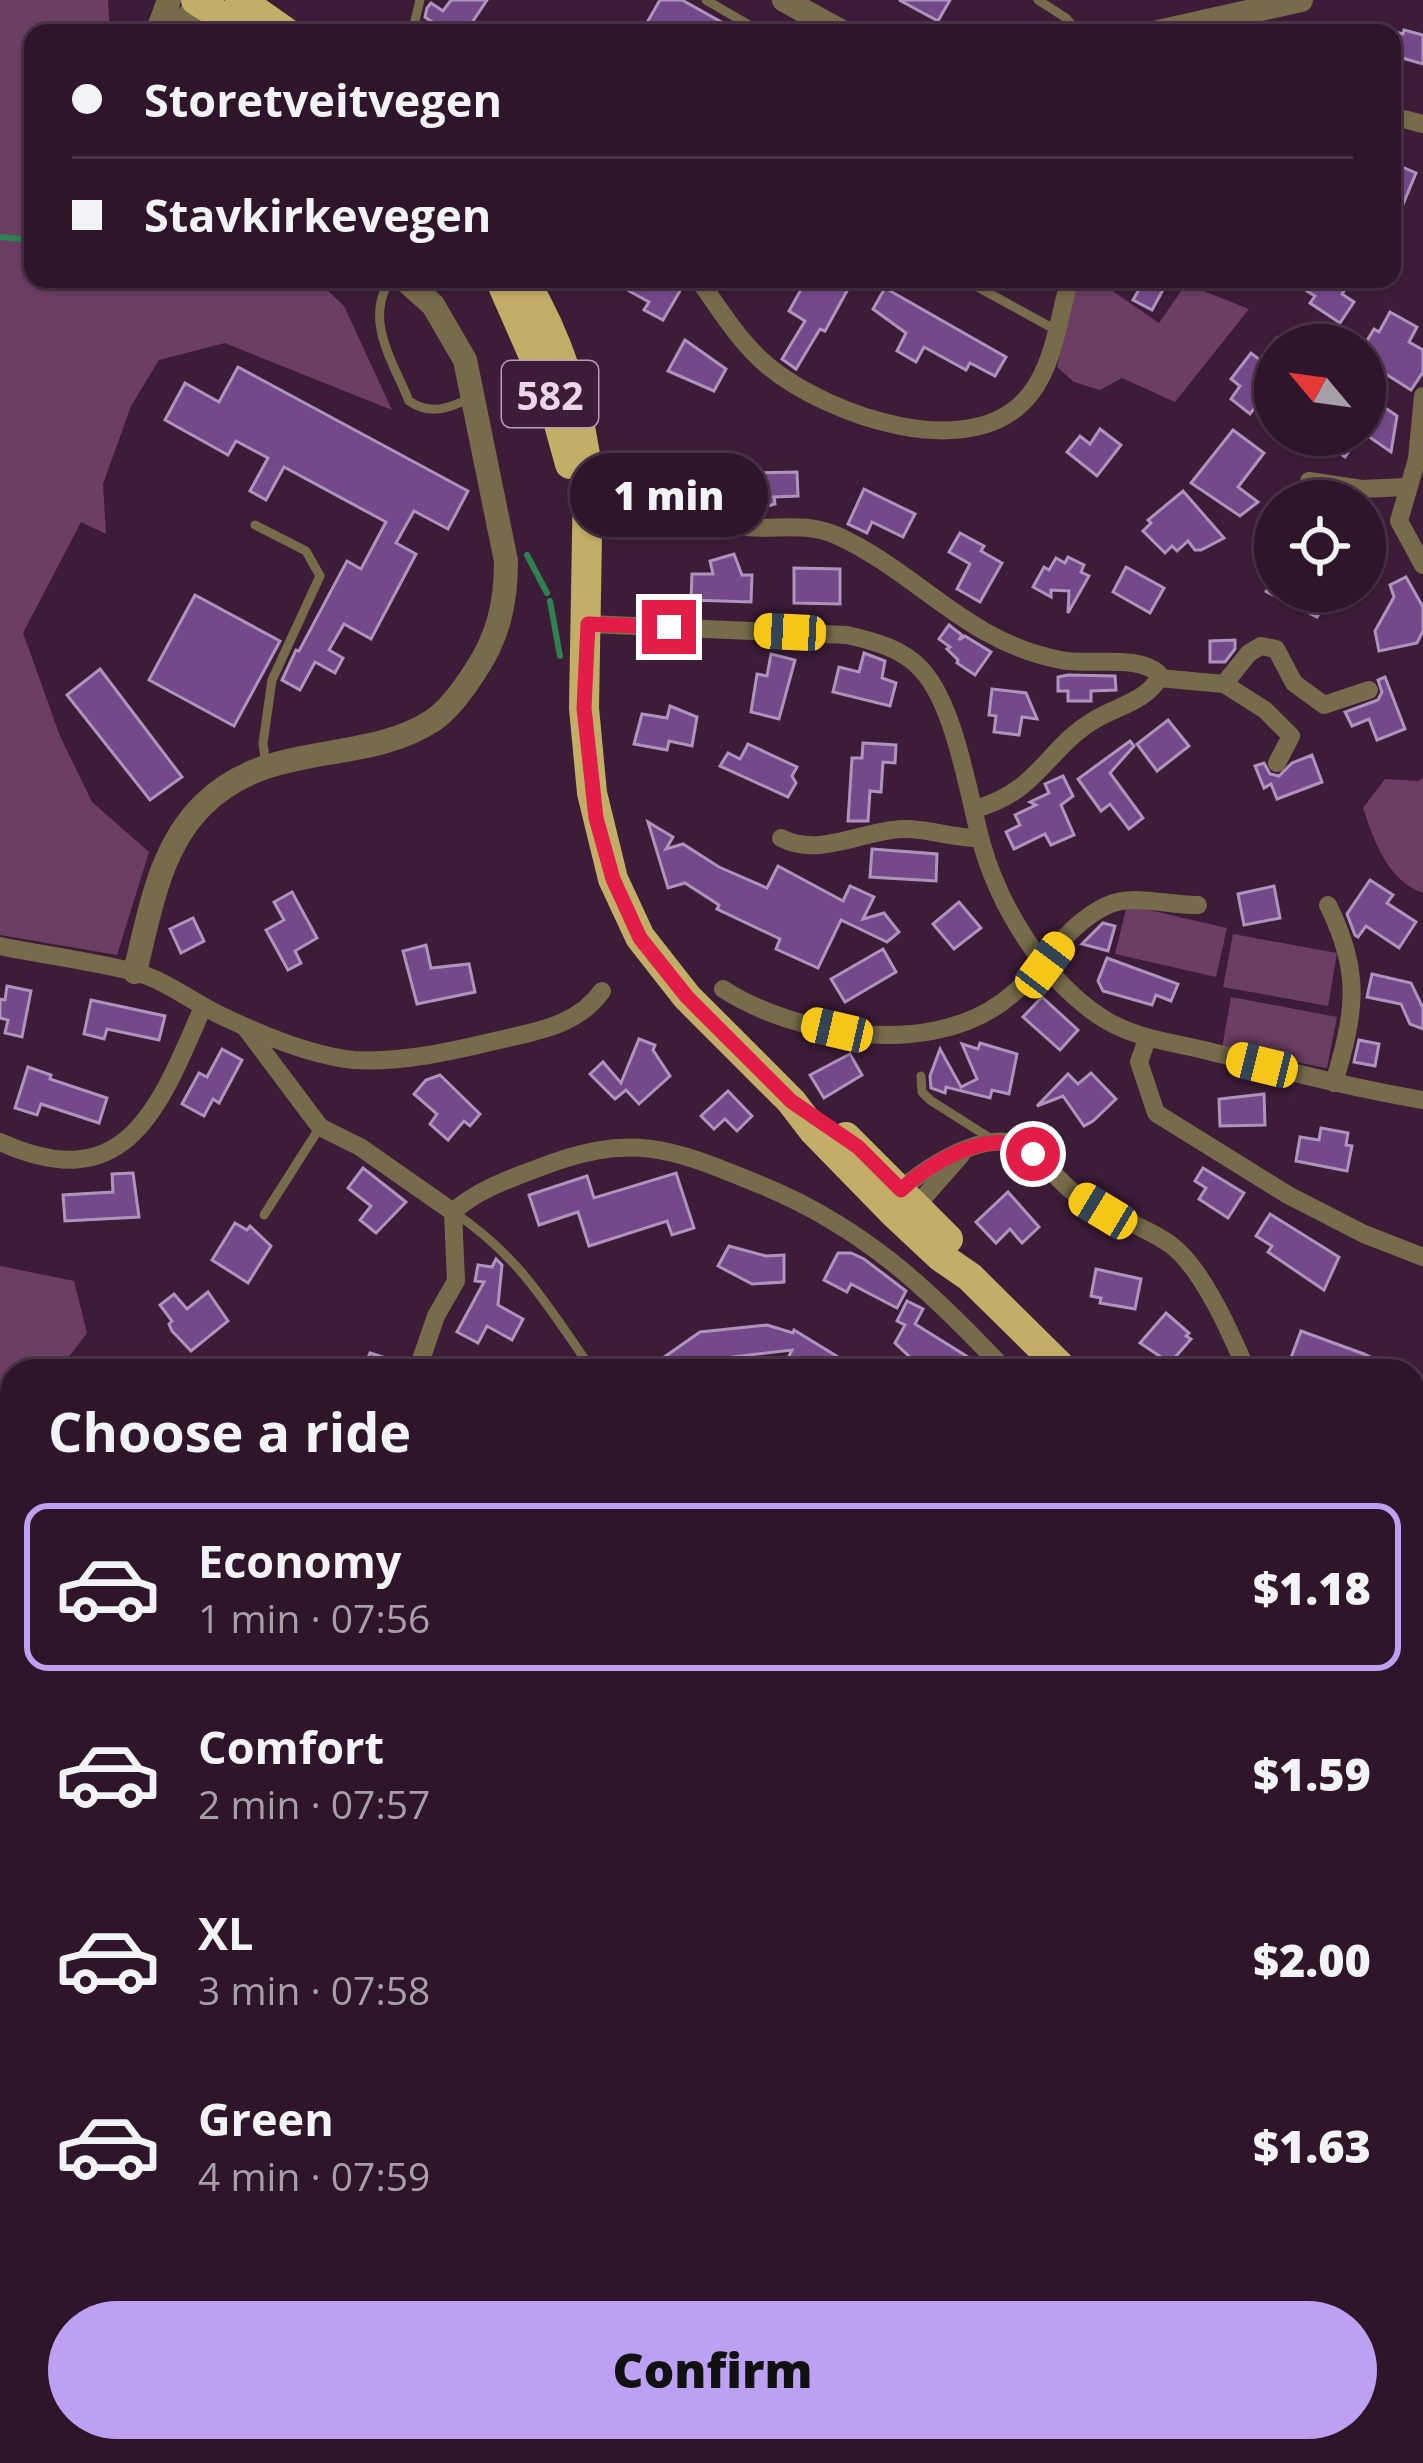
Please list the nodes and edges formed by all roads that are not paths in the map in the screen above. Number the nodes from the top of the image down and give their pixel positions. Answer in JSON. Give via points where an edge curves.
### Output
{"nodes":[{"id":1,"x":240,"y":0,"type":"edge"},
{"id":2,"x":262,"y":0,"type":"edge"},
{"id":3,"x":706,"y":0,"type":"edge"},
{"id":4,"x":784,"y":0,"type":"edge"},
{"id":5,"x":1038,"y":0,"type":"edge"},
{"id":6,"x":1301,"y":0,"type":"edge"},
{"id":7,"x":191,"y":1,"type":"edge"},
{"id":8,"x":167,"y":24,"type":"edge"},
{"id":9,"x":232,"y":24,"type":"edge"},
{"id":10,"x":276,"y":24,"type":"edge"},
{"id":11,"x":282,"y":24,"type":"edge"},
{"id":12,"x":747,"y":24,"type":"edge"},
{"id":13,"x":828,"y":24,"type":"edge"},
{"id":14,"x":1072,"y":24,"type":"edge"},
{"id":15,"x":1200,"y":24,"type":"edge"},
{"id":16,"x":386,"y":288,"type":"edge"},
{"id":17,"x":414,"y":288,"type":"edge"},
{"id":18,"x":505,"y":288,"type":"edge"},
{"id":19,"x":528,"y":288,"type":"edge"},
{"id":20,"x":705,"y":288,"type":"edge"},
{"id":21,"x":979,"y":288,"type":"edge"},
{"id":22,"x":1068,"y":288,"type":"edge"},
{"id":23,"x":1056,"y":330,"type":"junction"},
{"id":24,"x":1423,"y":396,"type":"edge"},
{"id":25,"x":473,"y":397,"type":"junction"},
{"id":26,"x":1406,"y":487,"type":"junction"},
{"id":27,"x":1386,"y":488,"type":"edge"},
{"id":28,"x":588,"y":514,"type":"junction"},
{"id":29,"x":722,"y":520,"type":"dead end"},
{"id":30,"x":255,"y":525,"type":"dead end"},
{"id":31,"x":1423,"y":566,"type":"edge"},
{"id":32,"x":588,"y":624,"type":"junction"},
{"id":33,"x":1159,"y":678,"type":"junction"},
{"id":34,"x":1224,"y":684,"type":"junction"},
{"id":35,"x":1369,"y":690,"type":"dead end"},
{"id":36,"x":1277,"y":763,"type":"dead end"},
{"id":37,"x":266,"y":766,"type":"junction"},
{"id":38,"x":975,"y":809,"type":"junction"},
{"id":39,"x":781,"y":838,"type":"dead end"},
{"id":40,"x":980,"y":838,"type":"junction"},
{"id":41,"x":1198,"y":905,"type":"dead end"},
{"id":42,"x":1328,"y":905,"type":"dead end"},
{"id":43,"x":0,"y":946,"type":"edge"},
{"id":44,"x":1045,"y":965,"type":"junction"},
{"id":45,"x":136,"y":972,"type":"junction"},
{"id":46,"x":723,"y":989,"type":"dead end"},
{"id":47,"x":602,"y":991,"type":"dead end"},
{"id":48,"x":203,"y":1007,"type":"junction"},
{"id":49,"x":245,"y":1027,"type":"junction"},
{"id":50,"x":1147,"y":1039,"type":"junction"},
{"id":51,"x":921,"y":1076,"type":"dead end"},
{"id":52,"x":1334,"y":1083,"type":"junction"},
{"id":53,"x":1423,"y":1100,"type":"edge"},
{"id":54,"x":320,"y":1127,"type":"junction"},
{"id":55,"x":0,"y":1142,"type":"edge"},
{"id":56,"x":995,"y":1142,"type":"junction"},
{"id":57,"x":904,"y":1202,"type":"junction"},
{"id":58,"x":453,"y":1212,"type":"junction"},
{"id":59,"x":264,"y":1214,"type":"dead end"},
{"id":60,"x":1423,"y":1257,"type":"edge"},
{"id":61,"x":421,"y":1359,"type":"edge"},
{"id":62,"x":585,"y":1359,"type":"edge"},
{"id":63,"x":994,"y":1359,"type":"edge"},
{"id":64,"x":1053,"y":1359,"type":"edge"},
{"id":65,"x":1241,"y":1359,"type":"edge"}],
"edges":[{"from":1,"to":10,"type":"main road"},
{"from":2,"to":11,"type":"street"},
{"from":3,"to":12,"type":"lane"},
{"from":4,"to":13,"type":"street"},
{"from":5,"to":14,"type":"lane"},
{"from":6,"to":15,"type":"street"},
{"from":7,"to":8,"type":"street"},
{"from":7,"to":9,"type":"main road"},
{"from":16,"to":25,"type":"lane","via":[[377,314],[409,401],[422,410],[447,409]]},
{"from":17,"to":25,"type":"street","via":[[460,347]]},
{"from":18,"to":28,"type":"main road","number":"582"},
{"from":19,"to":28,"type":"main road","number":"582","via":[[574,399]]},
{"from":20,"to":23,"type":"street","via":[[783,378],[835,406],[917,428],[972,428],[1011,412],[1042,376]]},
{"from":21,"to":23,"type":"lane"},
{"from":22,"to":23,"type":"street"},
{"from":24,"to":26,"type":"street"},
{"from":25,"to":37,"type":"street","via":[[506,561],[503,610],[485,657],[451,704],[418,728]]},
{"from":26,"to":27,"type":"street"},
{"from":26,"to":31,"type":"street","via":[[1400,529]]},
{"from":28,"to":32,"type":"main road","number":"582"},
{"from":29,"to":33,"type":"street","via":[[740,528],[812,525],[994,639],[1061,661],[1147,665]]},
{"from":30,"to":37,"type":"lane","via":[[307,551],[320,576],[272,680]]},
{"from":32,"to":38,"type":"street","via":[[847,635],[884,645],[931,682]]},
{"from":32,"to":57,"type":"main road","number":"582","via":[[592,793],[625,909],[656,962],[791,1101],[858,1147]]},
{"from":33,"to":34,"type":"street"},
{"from":33,"to":38,"type":"street","via":[[1147,693],[1093,720],[1022,790]]},
{"from":34,"to":35,"type":"street","via":[[1261,646],[1276,649],[1294,683],[1324,705]]},
{"from":34,"to":36,"type":"street","via":[[1291,736]]},
{"from":37,"to":45,"type":"street","via":[[221,789],[181,830]]},
{"from":38,"to":40,"type":"street"},
{"from":39,"to":40,"type":"street","via":[[804,847],[906,828]]},
{"from":40,"to":44,"type":"street"},
{"from":41,"to":44,"type":"street","via":[[1111,903],[1081,920]]},
{"from":42,"to":52,"type":"street","via":[[1349,950],[1352,997]]},
{"from":43,"to":45,"type":"street"},
{"from":44,"to":46,"type":"street","via":[[986,1012],[882,1037],[770,1015]]},
{"from":44,"to":50,"type":"street","via":[[1102,1018]]},
{"from":45,"to":48,"type":"street"},
{"from":47,"to":49,"type":"street","via":[[566,1022],[397,1058],[347,1059]]},
{"from":48,"to":49,"type":"street"},
{"from":48,"to":55,"type":"street","via":[[154,1108],[116,1147],[54,1162]]},
{"from":49,"to":54,"type":"street"},
{"from":50,"to":52,"type":"street"},
{"from":50,"to":60,"type":"street","via":[[1139,1062],[1156,1113],[1288,1196]]},
{"from":51,"to":56,"type":"lane","via":[[930,1100]]},
{"from":52,"to":53,"type":"street"},
{"from":54,"to":58,"type":"street"},
{"from":54,"to":59,"type":"lane"},
{"from":56,"to":57,"type":"street","via":[[962,1153]]},
{"from":56,"to":65,"type":"street","via":[[1026,1148],[1082,1199],[1179,1252]]},
{"from":57,"to":64,"type":"main road","number":"582","via":[[954,1246],[970,1277]]},
{"from":58,"to":61,"type":"street","via":[[456,1281]]},
{"from":58,"to":62,"type":"lane","via":[[505,1251]]},
{"from":58,"to":63,"type":"street","via":[[582,1153],[628,1146],[683,1153],[847,1226],[917,1281]]}]}
